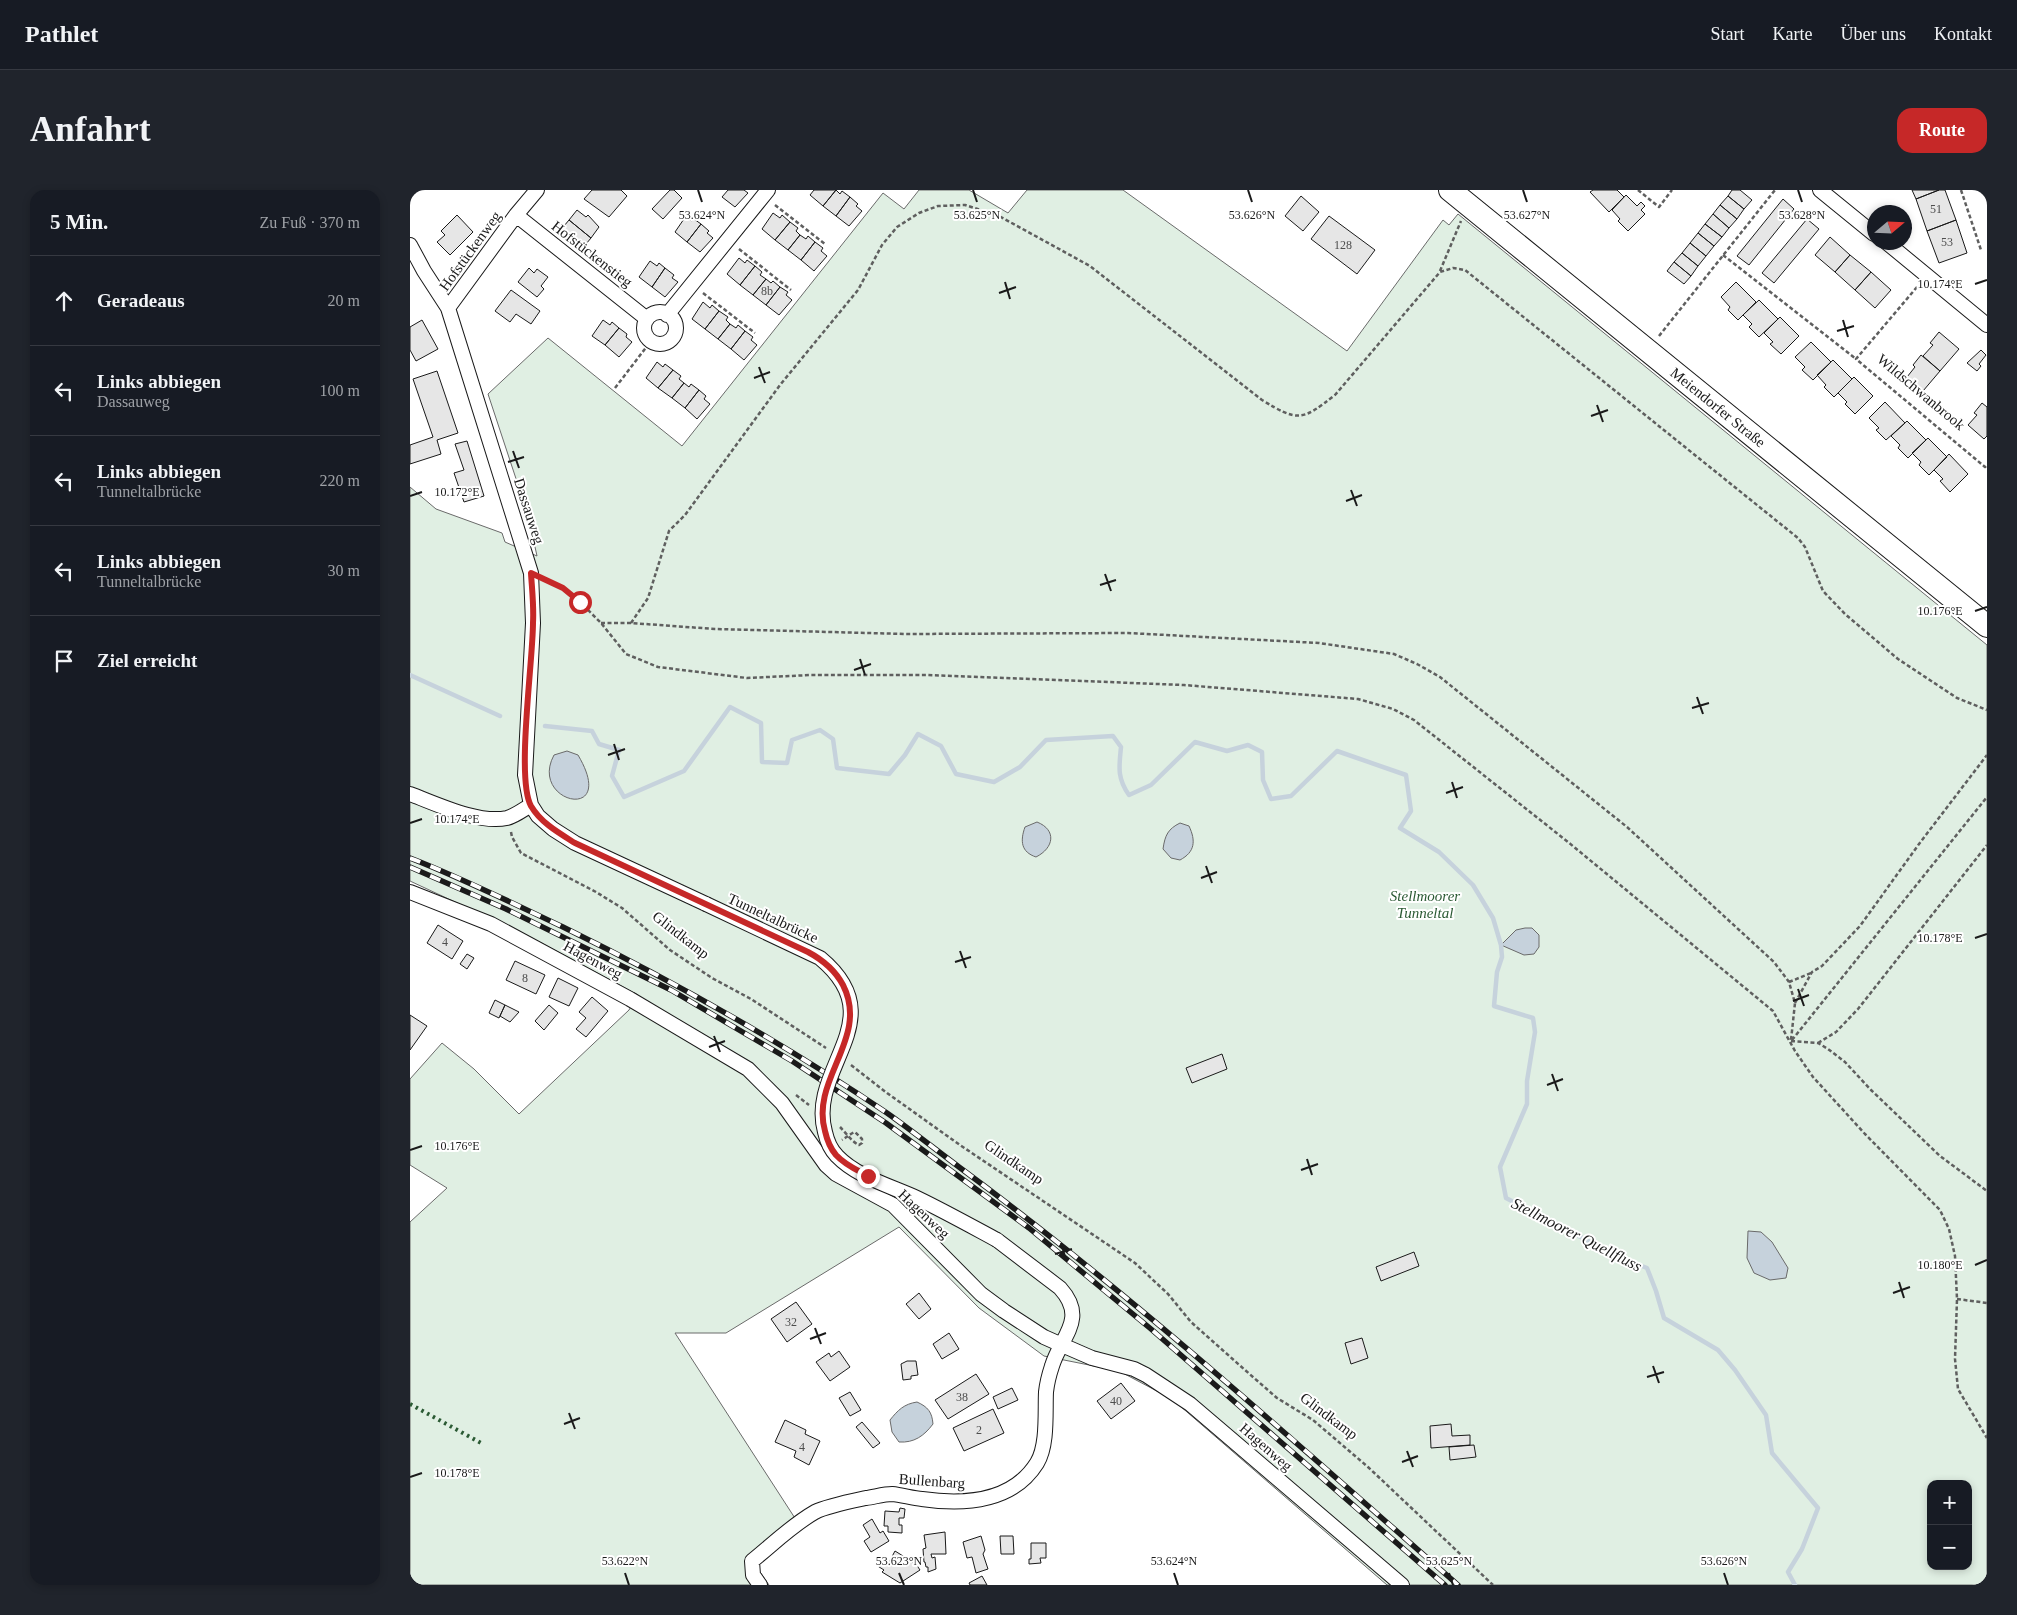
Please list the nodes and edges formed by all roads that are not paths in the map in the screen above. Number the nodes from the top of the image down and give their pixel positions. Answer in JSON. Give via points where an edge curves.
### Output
{"nodes":[{"id":1,"x":537,"y":190,"type":"edge"},
{"id":2,"x":1450,"y":190,"type":"edge"},
{"id":3,"x":1820,"y":190,"type":"edge"},
{"id":4,"x":765,"y":193,"type":"edge"},
{"id":5,"x":516,"y":215,"type":"junction"},
{"id":6,"x":1867,"y":228,"type":"edge"},
{"id":7,"x":410,"y":245,"type":"edge"},
{"id":8,"x":1896,"y":250,"type":"edge"},
{"id":9,"x":448,"y":308,"type":"junction"},
{"id":10,"x":667,"y":315,"type":"junction"},
{"id":11,"x":647,"y":319,"type":"junction"},
{"id":12,"x":1987,"y":325,"type":"edge"},
{"id":13,"x":1987,"y":626,"type":"edge"},
{"id":14,"x":410,"y":794,"type":"edge"},
{"id":15,"x":530,"y":805,"type":"junction"},
{"id":16,"x":410,"y":892,"type":"edge"},
{"id":17,"x":1062,"y":1345,"type":"junction"},
{"id":18,"x":756,"y":1580,"type":"edge"},
{"id":19,"x":1402,"y":1585,"type":"edge"}],
"edges":[{"from":1,"to":5,"type":"street","name":"Hofstückenweg"},
{"from":2,"to":13,"type":"main road","name":"Meiendorfer Straße"},
{"from":3,"to":6,"type":"street"},
{"from":4,"to":10,"type":"street"},
{"from":5,"to":9,"type":"street","name":"Hofstückenweg"},
{"from":5,"to":11,"type":"street","name":"Hofstückenstieg"},
{"from":7,"to":9,"type":"street","name":"Dassauweg"},
{"from":8,"to":12,"type":"street"},
{"from":9,"to":15,"type":"street","name":"Dassauweg","via":[[531,573],[533,623],[525,775]]},
{"from":10,"to":11,"type":"street","via":[[656,313]]},
{"from":10,"to":11,"type":"street","via":[[675,326],[674,336],[665,343],[651,341],[645,333]]},
{"from":14,"to":15,"type":"street","via":[[458,812],[489,818],[508,818]]},
{"from":15,"to":17,"type":"street","name":"Tunneltalbrücke","bridge":true,"via":[[553,829],[575,843],[820,958],[829,966],[848,998],[851,1023],[822,1105],[821,1116],[830,1147],[861,1173],[997,1240],[1049,1278],[1068,1297],[1073,1319]]},
{"from":16,"to":17,"type":"street","name":"Hagenweg","via":[[491,924],[630,999],[748,1069],[782,1103],[826,1165],[836,1174],[893,1205],[981,1294],[1044,1337]]},
{"from":17,"to":18,"type":"street","name":"Bullenbarg","via":[[1048,1379],[1043,1444],[1038,1462],[1006,1493],[988,1499],[954,1502],[891,1494],[817,1512],[752,1561]]},
{"from":17,"to":19,"type":"street","name":"Hagenweg","via":[[1092,1358],[1134,1369],[1170,1389]]}]}
